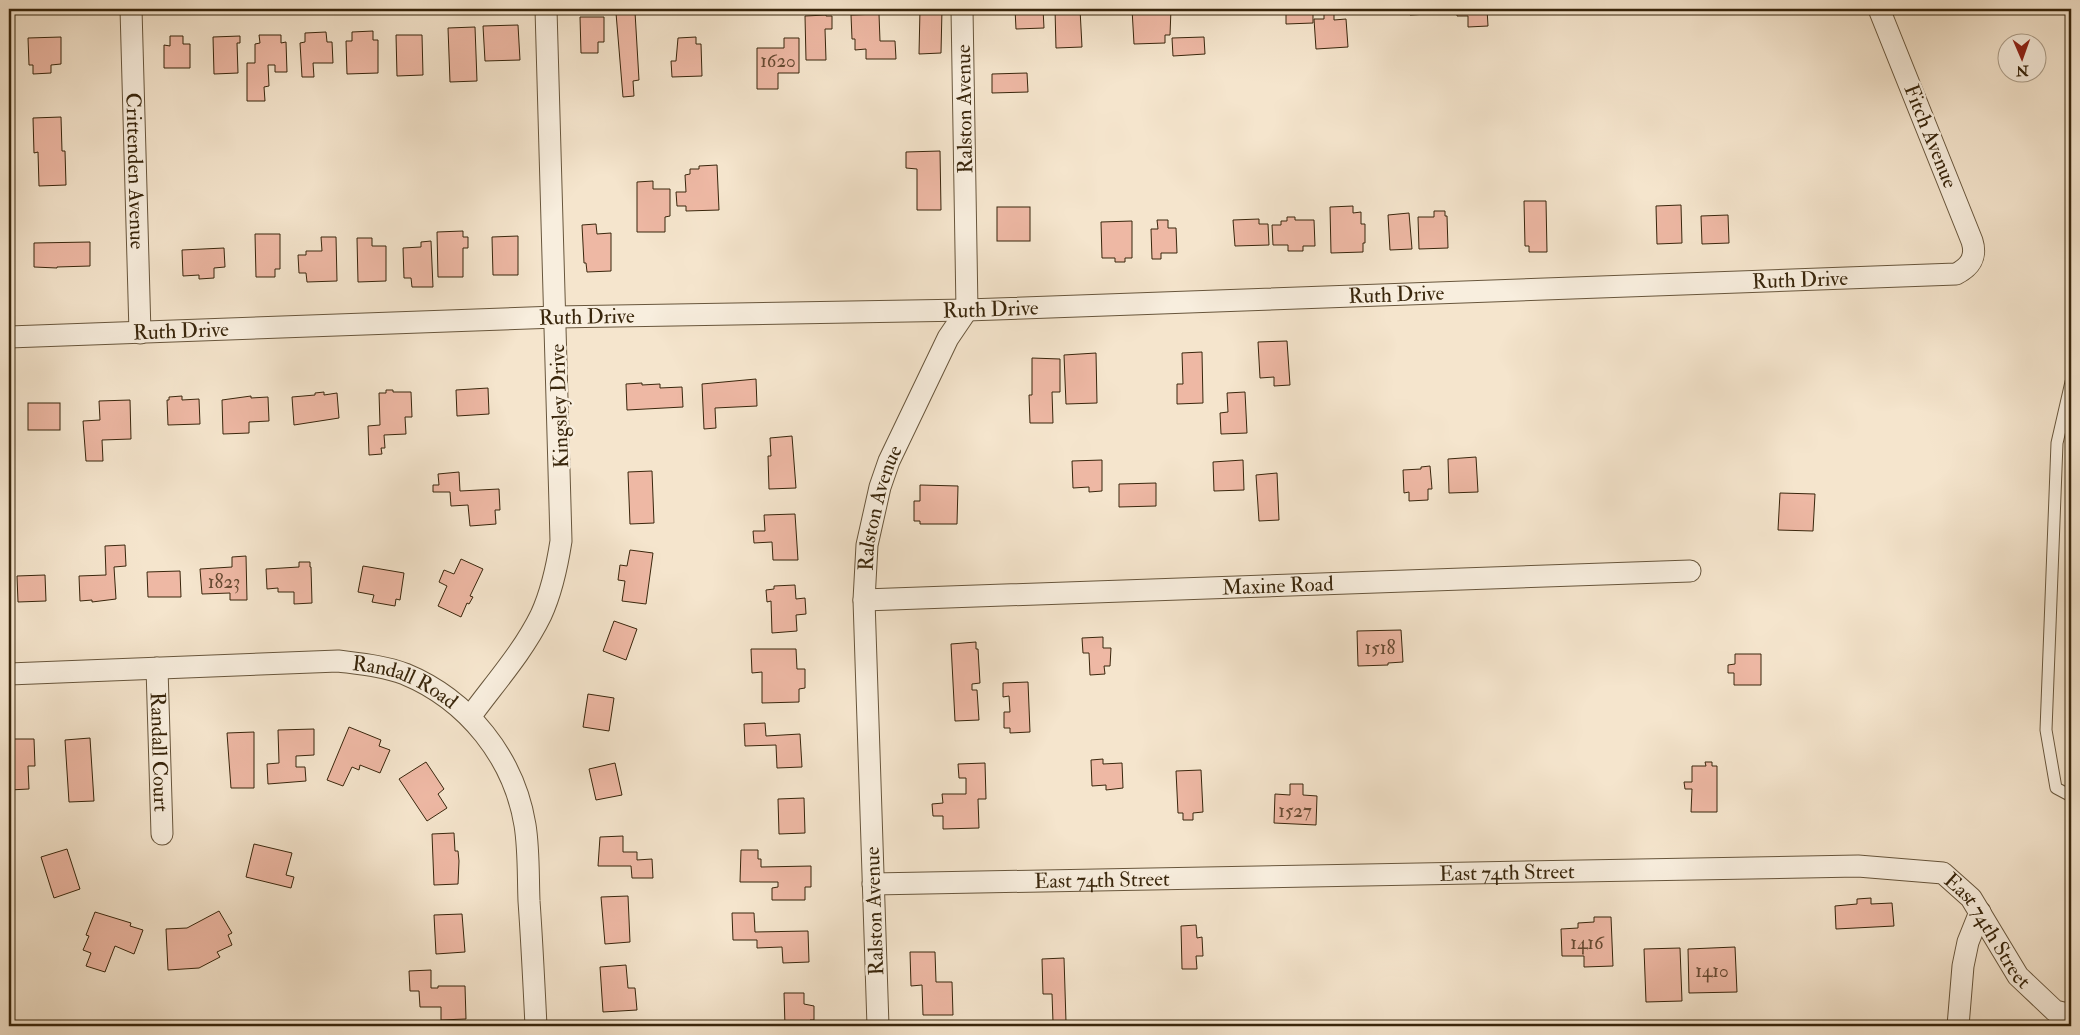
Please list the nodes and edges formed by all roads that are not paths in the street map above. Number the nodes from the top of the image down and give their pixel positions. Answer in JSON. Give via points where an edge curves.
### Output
{"nodes":[{"id":1,"x":131,"y":9,"type":"edge"},
{"id":2,"x":546,"y":9,"type":"edge"},
{"id":3,"x":962,"y":9,"type":"edge"},
{"id":4,"x":1879,"y":9,"type":"edge"},
{"id":5,"x":1970,"y":264,"type":"joint"},
{"id":6,"x":967,"y":310,"type":"junction"},
{"id":7,"x":556,"y":317,"type":"junction"},
{"id":8,"x":140,"y":333,"type":"junction"},
{"id":9,"x":9,"y":337,"type":"edge"},
{"id":10,"x":2071,"y":382,"type":"edge"},
{"id":11,"x":1690,"y":571,"type":"dead end"},
{"id":12,"x":864,"y":600,"type":"junction"},
{"id":13,"x":157,"y":668,"type":"junction"},
{"id":14,"x":9,"y":674,"type":"edge"},
{"id":15,"x":470,"y":717,"type":"junction"},
{"id":16,"x":2071,"y":796,"type":"edge"},
{"id":17,"x":162,"y":834,"type":"dead end"},
{"id":18,"x":873,"y":884,"type":"junction"},
{"id":19,"x":1980,"y":912,"type":"junction"},
{"id":20,"x":2071,"y":1015,"type":"edge"},
{"id":21,"x":536,"y":1026,"type":"edge"},
{"id":22,"x":878,"y":1026,"type":"edge"},
{"id":23,"x":1958,"y":1026,"type":"edge"}],
"edges":[{"from":1,"to":8,"type":"street","name":"Crittenden Avenue"},
{"from":2,"to":7,"type":"street","name":"Kingsley Drive"},
{"from":3,"to":6,"type":"street","name":"Ralston Avenue"},
{"from":4,"to":5,"type":"street","name":"Fitch Avenue","via":[[1972,241],[1974,255]]},
{"from":5,"to":6,"type":"street","name":"Ruth Drive","via":[[1956,274]]},
{"from":6,"to":7,"type":"street","name":"Ruth Drive"},
{"from":6,"to":12,"type":"street","name":"Ralston Avenue","via":[[948,338],[889,461],[867,545]]},
{"from":7,"to":8,"type":"street","name":"Ruth Drive"},
{"from":7,"to":15,"type":"street","name":"Kingsley Drive","via":[[562,521],[557,570],[531,633]]},
{"from":8,"to":9,"type":"street","name":"Ruth Drive"},
{"from":10,"to":16,"type":"lane","via":[[2057,443],[2046,730],[2056,788]]},
{"from":11,"to":12,"type":"street","name":"Maxine Road"},
{"from":12,"to":18,"type":"street","name":"Ralston Avenue"},
{"from":13,"to":14,"type":"street","name":"Randall Road"},
{"from":13,"to":15,"type":"street","name":"Randall Road","via":[[338,661],[377,666],[404,674],[439,692]]},
{"from":13,"to":17,"type":"street","name":"Randall Court"},
{"from":15,"to":21,"type":"street","name":"Randall Road","via":[[508,770],[524,824]]},
{"from":18,"to":19,"type":"street","name":"East 74th Street","via":[[1858,866],[1943,873],[1971,898]]},
{"from":18,"to":22,"type":"street","name":"Ralston Avenue"},
{"from":19,"to":20,"type":"street","name":"East 74th Street","via":[[2018,976],[2055,1011]]},
{"from":19,"to":23,"type":"street","via":[[1963,966]]}]}
